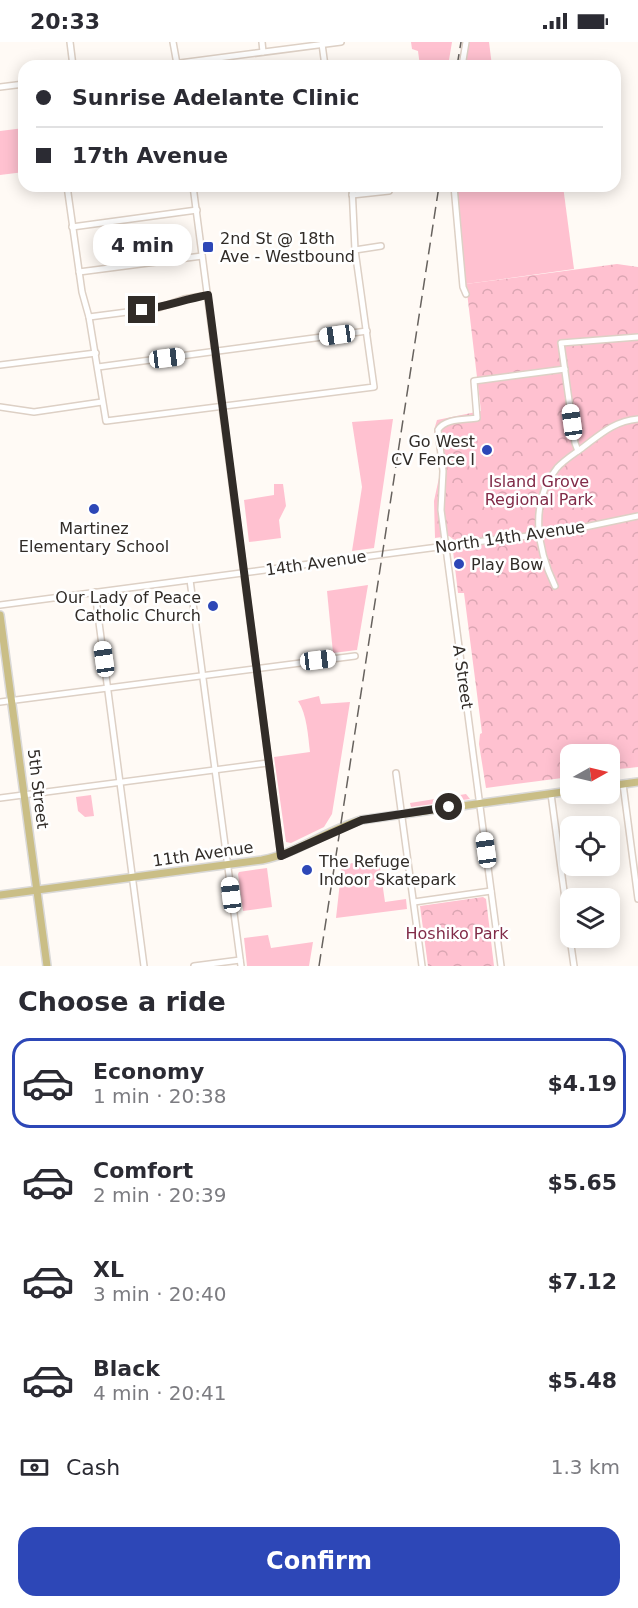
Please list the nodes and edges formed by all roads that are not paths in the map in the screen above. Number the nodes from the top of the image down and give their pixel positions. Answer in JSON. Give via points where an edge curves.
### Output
{"nodes":[{"id":1,"x":70,"y":42,"type":"edge"},
{"id":2,"x":173,"y":42,"type":"edge"},
{"id":3,"x":262,"y":42,"type":"edge"},
{"id":4,"x":342,"y":42,"type":"edge"},
{"id":5,"x":466,"y":42,"type":"edge"},
{"id":6,"x":322,"y":43,"type":"edge"},
{"id":7,"x":263,"y":52,"type":"junction"},
{"id":8,"x":72,"y":60,"type":"edge"},
{"id":9,"x":176,"y":60,"type":"edge"},
{"id":10,"x":210,"y":60,"type":"edge"},
{"id":11,"x":324,"y":60,"type":"edge"},
{"id":12,"x":463,"y":60,"type":"edge"},
{"id":13,"x":18,"y":85,"type":"edge"},
{"id":14,"x":0,"y":87,"type":"edge"},
{"id":15,"x":68,"y":192,"type":"edge"},
{"id":16,"x":194,"y":192,"type":"edge"},
{"id":17,"x":380,"y":192,"type":"edge"},
{"id":18,"x":455,"y":192,"type":"edge"},
{"id":19,"x":352,"y":195,"type":"joint"},
{"id":20,"x":196,"y":210,"type":"junction"},
{"id":21,"x":72,"y":227,"type":"junction"},
{"id":22,"x":381,"y":246,"type":"dead end"},
{"id":23,"x":356,"y":249,"type":"junction"},
{"id":24,"x":202,"y":256,"type":"junction"},
{"id":25,"x":79,"y":273,"type":"junction"},
{"id":26,"x":466,"y":294,"type":"dead end"},
{"id":27,"x":208,"y":295,"type":"junction"},
{"id":28,"x":89,"y":317,"type":"junction"},
{"id":29,"x":367,"y":331,"type":"junction"},
{"id":30,"x":638,"y":337,"type":"edge"},
{"id":31,"x":215,"y":352,"type":"junction"},
{"id":32,"x":96,"y":353,"type":"junction"},
{"id":33,"x":0,"y":365,"type":"edge"},
{"id":34,"x":98,"y":367,"type":"junction"},
{"id":35,"x":565,"y":369,"type":"junction"},
{"id":36,"x":102,"y":402,"type":"junction"},
{"id":37,"x":0,"y":407,"type":"edge"},
{"id":38,"x":222,"y":407,"type":"junction"},
{"id":39,"x":638,"y":419,"type":"edge"},
{"id":40,"x":578,"y":451,"type":"junction"},
{"id":41,"x":638,"y":516,"type":"edge"},
{"id":42,"x":539,"y":534,"type":"junction"},
{"id":43,"x":445,"y":546,"type":"junction"},
{"id":44,"x":382,"y":555,"type":"joint"},
{"id":45,"x":243,"y":573,"type":"junction"},
{"id":46,"x":190,"y":580,"type":"junction"},
{"id":47,"x":555,"y":585,"type":"dead end"},
{"id":48,"x":95,"y":592,"type":"junction"},
{"id":49,"x":0,"y":605,"type":"edge"},
{"id":50,"x":0,"y":615,"type":"edge"},
{"id":51,"x":355,"y":656,"type":"dead end"},
{"id":52,"x":256,"y":668,"type":"junction"},
{"id":53,"x":202,"y":675,"type":"junction"},
{"id":54,"x":108,"y":687,"type":"junction"},
{"id":55,"x":12,"y":700,"type":"junction"},
{"id":56,"x":0,"y":702,"type":"edge"},
{"id":57,"x":268,"y":763,"type":"junction"},
{"id":58,"x":215,"y":770,"type":"junction"},
{"id":59,"x":396,"y":772,"type":"dead end"},
{"id":60,"x":638,"y":782,"type":"edge"},
{"id":61,"x":120,"y":783,"type":"junction"},
{"id":62,"x":620,"y":784,"type":"edge"},
{"id":63,"x":623,"y":784,"type":"junction"},
{"id":64,"x":560,"y":793,"type":"edge"},
{"id":65,"x":25,"y":794,"type":"junction"},
{"id":66,"x":551,"y":794,"type":"junction"},
{"id":67,"x":0,"y":798,"type":"edge"},
{"id":68,"x":480,"y":803,"type":"junction"},
{"id":69,"x":402,"y":813,"type":"junction"},
{"id":70,"x":281,"y":856,"type":"junction"},
{"id":71,"x":228,"y":864,"type":"junction"},
{"id":72,"x":133,"y":877,"type":"junction"},
{"id":73,"x":563,"y":888,"type":"edge"},
{"id":74,"x":37,"y":890,"type":"junction"},
{"id":75,"x":491,"y":891,"type":"junction"},
{"id":76,"x":0,"y":895,"type":"edge"},
{"id":77,"x":638,"y":899,"type":"edge"},
{"id":78,"x":414,"y":902,"type":"junction"},
{"id":79,"x":572,"y":948,"type":"edge"},
{"id":80,"x":240,"y":963,"type":"edge"},
{"id":81,"x":47,"y":966,"type":"edge"},
{"id":82,"x":144,"y":966,"type":"edge"},
{"id":83,"x":194,"y":966,"type":"edge"},
{"id":84,"x":422,"y":966,"type":"edge"},
{"id":85,"x":501,"y":966,"type":"edge"},
{"id":86,"x":574,"y":966,"type":"edge"}],
"edges":[{"from":1,"to":8,"type":"street"},
{"from":2,"to":9,"type":"street"},
{"from":3,"to":7,"type":"street"},
{"from":4,"to":6,"type":"street"},
{"from":5,"to":12,"type":"street"},
{"from":6,"to":7,"type":"street"},
{"from":6,"to":11,"type":"street"},
{"from":7,"to":10,"type":"street"},
{"from":13,"to":14,"type":"street"},
{"from":15,"to":21,"type":"street"},
{"from":16,"to":20,"type":"street"},
{"from":17,"to":19,"type":"street"},
{"from":18,"to":26,"type":"street"},
{"from":19,"to":23,"type":"street"},
{"from":20,"to":21,"type":"street"},
{"from":20,"to":24,"type":"street"},
{"from":21,"to":25,"type":"street"},
{"from":22,"to":23,"type":"street"},
{"from":23,"to":29,"type":"street"},
{"from":24,"to":25,"type":"street"},
{"from":24,"to":27,"type":"street"},
{"from":25,"to":28,"type":"street"},
{"from":27,"to":28,"type":"street","via":[[158,308]]},
{"from":27,"to":31,"type":"street"},
{"from":28,"to":32,"type":"street"},
{"from":29,"to":31,"type":"street"},
{"from":29,"to":38,"type":"street","via":[[374,387]]},
{"from":30,"to":35,"type":"street","via":[[561,343]]},
{"from":31,"to":34,"type":"street"},
{"from":31,"to":38,"type":"street"},
{"from":32,"to":33,"type":"street"},
{"from":32,"to":34,"type":"street"},
{"from":34,"to":36,"type":"street"},
{"from":35,"to":40,"type":"street"},
{"from":35,"to":43,"type":"street","name":"A Street","via":[[474,381],[477,418],[446,422],[439,427]]},
{"from":36,"to":37,"type":"street","via":[[34,412]]},
{"from":36,"to":38,"type":"street","via":[[106,422]]},
{"from":38,"to":45,"type":"street"},
{"from":39,"to":40,"type":"street","via":[[614,425]]},
{"from":40,"to":42,"type":"street","via":[[557,469],[547,486],[538,518]]},
{"from":41,"to":42,"type":"street","name":"North 14th Avenue"},
{"from":42,"to":43,"type":"street","name":"North 14th Avenue"},
{"from":42,"to":47,"type":"street","via":[[544,560]]},
{"from":43,"to":44,"type":"street","name":"North 14th Avenue"},
{"from":43,"to":68,"type":"street","name":"A Street"},
{"from":44,"to":45,"type":"street","name":"14th Avenue"},
{"from":45,"to":46,"type":"street","name":"14th Avenue"},
{"from":45,"to":52,"type":"street"},
{"from":46,"to":48,"type":"street","name":"14th Avenue"},
{"from":46,"to":53,"type":"street"},
{"from":48,"to":49,"type":"street","name":"14th Avenue"},
{"from":48,"to":54,"type":"street"},
{"from":50,"to":55,"type":"main road","name":"5th Street"},
{"from":51,"to":52,"type":"street"},
{"from":52,"to":53,"type":"street"},
{"from":52,"to":57,"type":"street"},
{"from":53,"to":54,"type":"street"},
{"from":53,"to":58,"type":"street"},
{"from":54,"to":55,"type":"street"},
{"from":54,"to":61,"type":"street"},
{"from":55,"to":56,"type":"street"},
{"from":55,"to":65,"type":"main road","name":"5th Street"},
{"from":57,"to":58,"type":"street"},
{"from":57,"to":70,"type":"street"},
{"from":58,"to":61,"type":"street"},
{"from":58,"to":71,"type":"street"},
{"from":59,"to":69,"type":"street"},
{"from":60,"to":63,"type":"main road"},
{"from":61,"to":65,"type":"street"},
{"from":61,"to":72,"type":"street"},
{"from":62,"to":63,"type":"main road"},
{"from":63,"to":77,"type":"street"},
{"from":64,"to":66,"type":"main road","name":"11th Avenue"},
{"from":65,"to":67,"type":"street"},
{"from":65,"to":74,"type":"main road","name":"5th Street"},
{"from":66,"to":68,"type":"main road","name":"11th Avenue"},
{"from":66,"to":73,"type":"street"},
{"from":68,"to":69,"type":"main road","name":"11th Avenue"},
{"from":68,"to":75,"type":"street","name":"A Street"},
{"from":69,"to":70,"type":"main road","name":"11th Avenue","via":[[349,824]]},
{"from":69,"to":78,"type":"street"},
{"from":70,"to":71,"type":"main road","name":"11th Avenue"},
{"from":71,"to":72,"type":"main road","name":"11th Avenue"},
{"from":71,"to":80,"type":"street"},
{"from":72,"to":74,"type":"main road","name":"11th Avenue"},
{"from":72,"to":82,"type":"street"},
{"from":74,"to":76,"type":"main road","name":"11th Avenue"},
{"from":74,"to":81,"type":"main road","name":"5th Street"},
{"from":75,"to":78,"type":"street"},
{"from":75,"to":85,"type":"street","name":"A Street"},
{"from":78,"to":84,"type":"street"},
{"from":79,"to":86,"type":"street"},
{"from":80,"to":83,"type":"street"}]}
